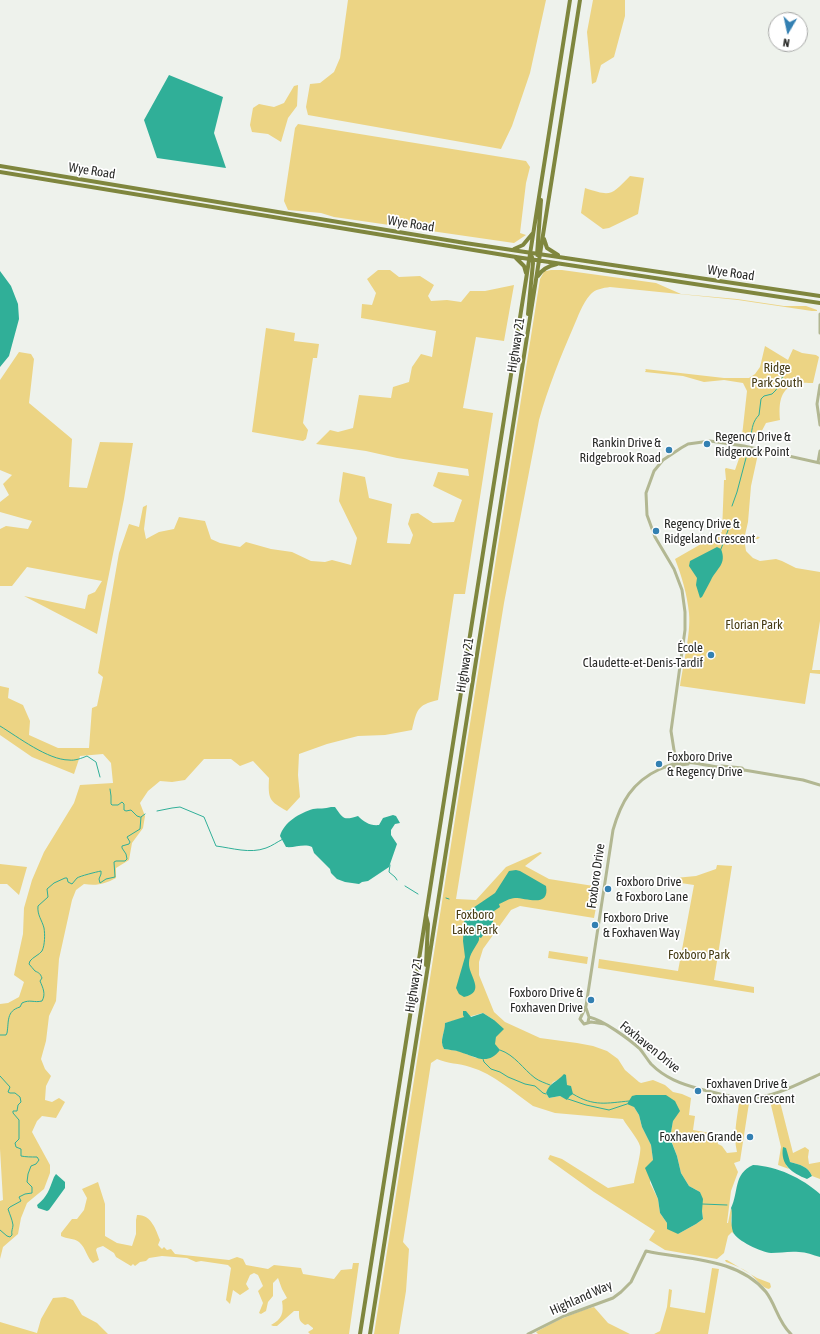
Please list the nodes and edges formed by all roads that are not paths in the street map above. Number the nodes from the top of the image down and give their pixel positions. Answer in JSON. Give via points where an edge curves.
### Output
{"nodes":[{"id":1,"x":570,"y":0,"type":"edge"},
{"id":2,"x":580,"y":0,"type":"edge"},
{"id":3,"x":0,"y":166,"type":"edge"},
{"id":4,"x":0,"y":172,"type":"edge"},
{"id":5,"x":541,"y":186,"type":"junction"},
{"id":6,"x":534,"y":233,"type":"junction"},
{"id":7,"x":543,"y":235,"type":"junction"},
{"id":8,"x":512,"y":250,"type":"junction"},
{"id":9,"x":530,"y":253,"type":"junction"},
{"id":10,"x":538,"y":254,"type":"junction"},
{"id":11,"x":516,"y":257,"type":"junction"},
{"id":12,"x":564,"y":258,"type":"junction"},
{"id":13,"x":531,"y":259,"type":"junction"},
{"id":14,"x":539,"y":260,"type":"junction"},
{"id":15,"x":561,"y":264,"type":"junction"},
{"id":16,"x":527,"y":275,"type":"junction"},
{"id":17,"x":536,"y":280,"type":"junction"},
{"id":18,"x":820,"y":296,"type":"edge"},
{"id":19,"x":820,"y":303,"type":"edge"},
{"id":20,"x":820,"y":314,"type":"edge"},
{"id":21,"x":529,"y":327,"type":"junction"},
{"id":22,"x":820,"y":332,"type":"edge"},
{"id":23,"x":820,"y":385,"type":"edge"},
{"id":24,"x":820,"y":425,"type":"edge"},
{"id":25,"x":820,"y":451,"type":"edge"},
{"id":26,"x":819,"y":463,"type":"edge"},
{"id":27,"x":676,"y":763,"type":"junction"},
{"id":28,"x":692,"y":763,"type":"junction"},
{"id":29,"x":662,"y":768,"type":"junction"},
{"id":30,"x":820,"y":785,"type":"edge"},
{"id":31,"x":426,"y":915,"type":"junction"},
{"id":32,"x":426,"y":977,"type":"junction"},
{"id":33,"x":586,"y":1006,"type":"junction"},
{"id":34,"x":583,"y":1015,"type":"junction"},
{"id":35,"x":588,"y":1016,"type":"junction"},
{"id":36,"x":588,"y":1022,"type":"junction"},
{"id":37,"x":605,"y":1024,"type":"junction"},
{"id":38,"x":820,"y":1074,"type":"edge"},
{"id":39,"x":360,"y":1334,"type":"edge"},
{"id":40,"x":370,"y":1334,"type":"edge"},
{"id":41,"x":529,"y":1334,"type":"edge"},
{"id":42,"x":791,"y":1334,"type":"edge"}],
"edges":[{"from":1,"to":5,"type":"main road","name":"Highway 21"},
{"from":2,"to":7,"type":"main road","name":"Highway 21"},
{"from":3,"to":8,"type":"main road","name":"Wye Road"},
{"from":4,"to":11,"type":"main road","name":"Wye Road"},
{"from":5,"to":6,"type":"main road","name":"Highway 21"},
{"from":5,"to":10,"type":"main road"},
{"from":6,"to":8,"type":"main road","via":[[523,245]]},
{"from":6,"to":9,"type":"main road","name":"Highway 21"},
{"from":7,"to":10,"type":"main road","name":"Highway 21"},
{"from":7,"to":12,"type":"main road","via":[[548,249]]},
{"from":8,"to":9,"type":"main road","name":"Wye Road"},
{"from":9,"to":10,"type":"main road","name":"Wye Road"},
{"from":9,"to":13,"type":"main road","name":"Highway 21"},
{"from":10,"to":12,"type":"main road","name":"Wye Road"},
{"from":10,"to":14,"type":"main road","name":"Highway 21"},
{"from":11,"to":13,"type":"main road","name":"Wye Road"},
{"from":11,"to":16,"type":"main road","via":[[524,266]]},
{"from":12,"to":18,"type":"main road","name":"Wye Road"},
{"from":13,"to":14,"type":"main road","name":"Wye Road"},
{"from":13,"to":16,"type":"main road","name":"Highway 21"},
{"from":13,"to":21,"type":"main road"},
{"from":14,"to":15,"type":"main road","name":"Wye Road"},
{"from":14,"to":17,"type":"main road","name":"Highway 21"},
{"from":15,"to":17,"type":"main road","via":[[544,268]]},
{"from":15,"to":19,"type":"main road","name":"Wye Road"},
{"from":16,"to":31,"type":"main road","name":"Highway 21"},
{"from":17,"to":21,"type":"main road","name":"Highway 21"},
{"from":20,"to":22,"type":"street"},
{"from":21,"to":32,"type":"main road","name":"Highway 21"},
{"from":23,"to":24,"type":"street","via":[[817,404]]},
{"from":25,"to":26,"type":"street"},
{"from":26,"to":27,"type":"street","via":[[710,441],[688,444],[663,460],[654,471],[646,494],[646,516],[674,570],[682,590],[685,612],[685,630],[671,731]]},
{"from":27,"to":28,"type":"street","name":"Foxboro Drive"},
{"from":27,"to":29,"type":"street","name":"Foxboro Drive"},
{"from":28,"to":29,"type":"street","name":"Foxboro Drive"},
{"from":28,"to":30,"type":"street","name":"Foxboro Drive","via":[[731,771],[744,770],[803,780]]},
{"from":29,"to":33,"type":"street","name":"Foxboro Drive","via":[[638,783],[616,817]]},
{"from":31,"to":32,"type":"main road"},
{"from":31,"to":39,"type":"main road","name":"Highway 21"},
{"from":32,"to":40,"type":"main road","name":"Highway 21"},
{"from":33,"to":34,"type":"street","name":"Foxboro Drive"},
{"from":33,"to":35,"type":"street","name":"Foxboro Drive"},
{"from":34,"to":35,"type":"street"},
{"from":34,"to":36,"type":"street","via":[[581,1020],[584,1024]]},
{"from":35,"to":36,"type":"street"},
{"from":35,"to":37,"type":"street","name":"Foxhaven Drive"},
{"from":36,"to":37,"type":"street","name":"Foxhaven Drive"},
{"from":37,"to":38,"type":"street","name":"Foxhaven Drive","via":[[640,1050],[651,1064],[670,1079],[717,1094],[746,1098],[764,1096],[780,1092]]},
{"from":41,"to":42,"type":"street","name":"Highland Way","via":[[564,1316],[613,1298],[631,1282],[646,1251],[721,1264],[749,1277],[767,1293],[779,1318]]}]}
